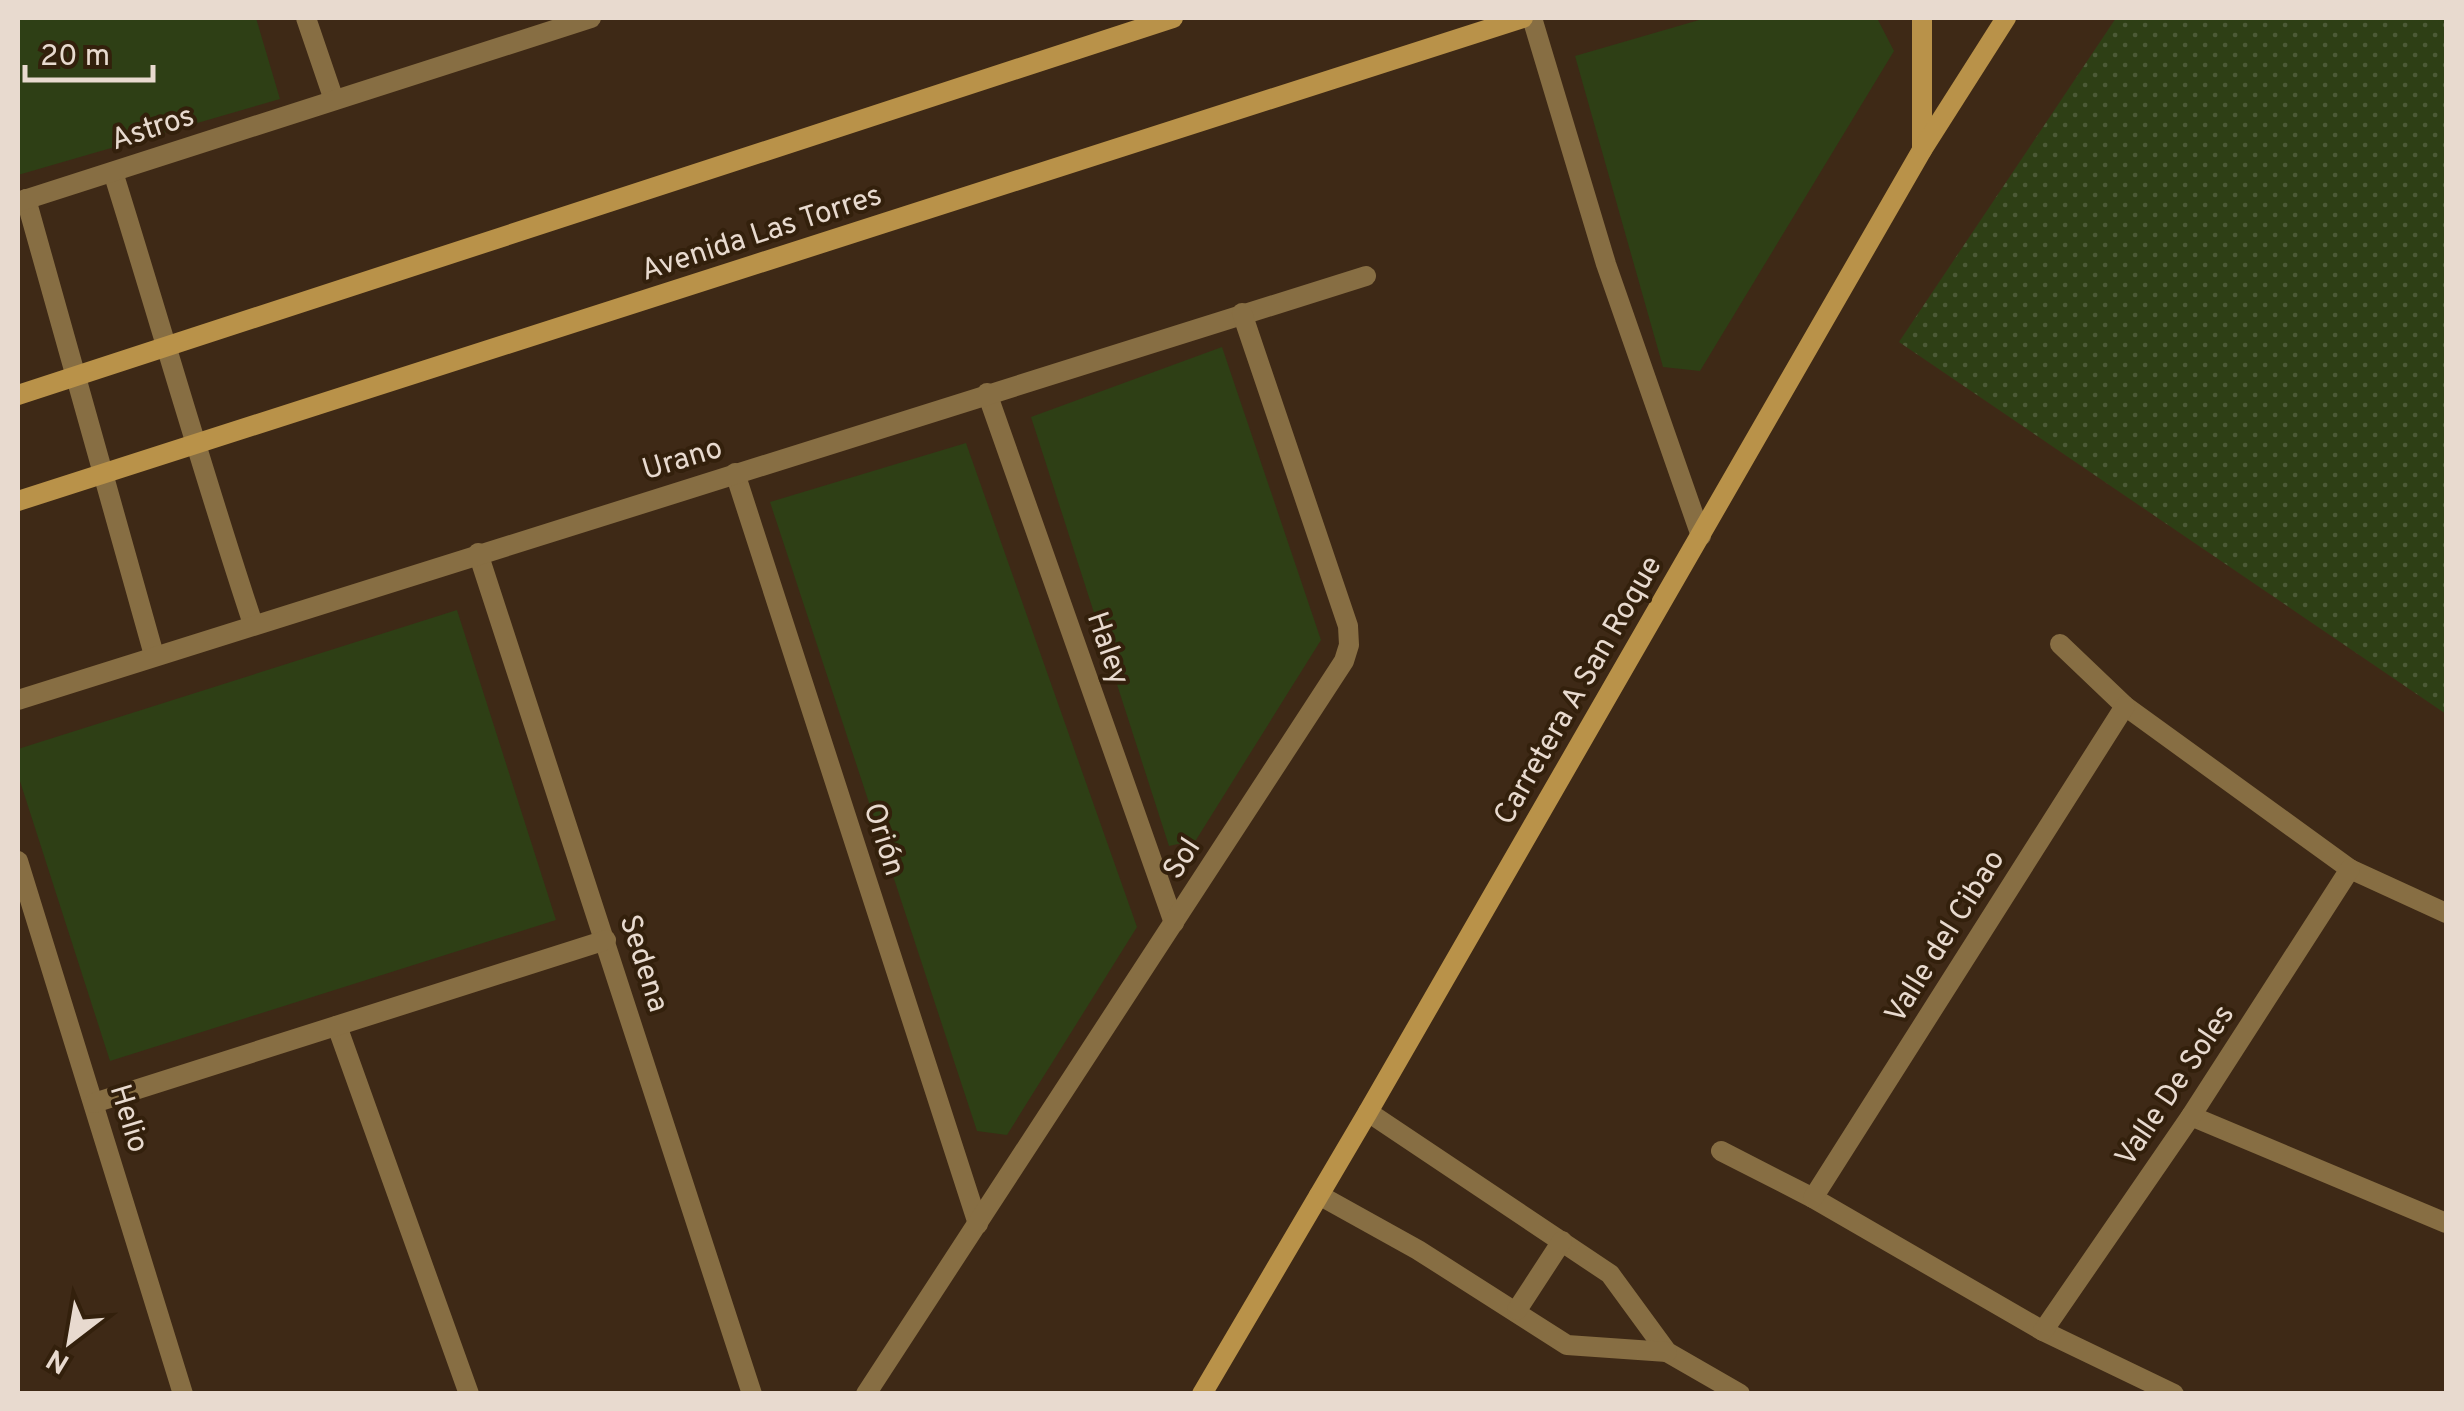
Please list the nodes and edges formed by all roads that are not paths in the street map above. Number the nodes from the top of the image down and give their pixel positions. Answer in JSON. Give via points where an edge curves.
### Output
{"nodes":[{"id":1,"x":306,"y":18,"type":"edge"},
{"id":2,"x":1173,"y":18,"type":"edge"},
{"id":3,"x":1523,"y":18,"type":"edge"},
{"id":4,"x":1532,"y":18,"type":"edge"},
{"id":5,"x":1922,"y":18,"type":"edge"},
{"id":6,"x":2006,"y":18,"type":"edge"},
{"id":7,"x":582,"y":19,"type":"edge"},
{"id":8,"x":334,"y":100,"type":"junction"},
{"id":9,"x":1922,"y":150,"type":"junction"},
{"id":10,"x":113,"y":172,"type":"junction"},
{"id":11,"x":22,"y":201,"type":"edge"},
{"id":12,"x":1366,"y":276,"type":"dead end"},
{"id":13,"x":1242,"y":313,"type":"junction"},
{"id":14,"x":168,"y":347,"type":"junction"},
{"id":15,"x":76,"y":377,"type":"junction"},
{"id":16,"x":987,"y":393,"type":"junction"},
{"id":17,"x":18,"y":395,"type":"edge"},
{"id":18,"x":194,"y":446,"type":"junction"},
{"id":19,"x":104,"y":473,"type":"junction"},
{"id":20,"x":735,"y":473,"type":"junction"},
{"id":21,"x":18,"y":501,"type":"edge"},
{"id":22,"x":1701,"y":536,"type":"junction"},
{"id":23,"x":478,"y":553,"type":"junction"},
{"id":24,"x":252,"y":624,"type":"junction"},
{"id":25,"x":2060,"y":644,"type":"dead end"},
{"id":26,"x":154,"y":655,"type":"junction"},
{"id":27,"x":18,"y":700,"type":"edge"},
{"id":28,"x":2126,"y":706,"type":"junction"},
{"id":29,"x":18,"y":861,"type":"edge"},
{"id":30,"x":2350,"y":869,"type":"junction"},
{"id":31,"x":2446,"y":913,"type":"edge"},
{"id":32,"x":1174,"y":923,"type":"junction"},
{"id":33,"x":606,"y":940,"type":"junction"},
{"id":34,"x":338,"y":1026,"type":"junction"},
{"id":35,"x":94,"y":1103,"type":"junction"},
{"id":36,"x":1368,"y":1112,"type":"junction"},
{"id":37,"x":2192,"y":1116,"type":"junction"},
{"id":38,"x":1721,"y":1151,"type":"dead end"},
{"id":39,"x":1319,"y":1195,"type":"junction"},
{"id":40,"x":1813,"y":1198,"type":"junction"},
{"id":41,"x":2446,"y":1223,"type":"edge"},
{"id":42,"x":978,"y":1224,"type":"junction"},
{"id":43,"x":1562,"y":1241,"type":"junction"},
{"id":44,"x":1517,"y":1310,"type":"junction"},
{"id":45,"x":2043,"y":1331,"type":"junction"},
{"id":46,"x":1668,"y":1352,"type":"junction"},
{"id":47,"x":183,"y":1394,"type":"edge"},
{"id":48,"x":469,"y":1394,"type":"edge"},
{"id":49,"x":752,"y":1394,"type":"edge"},
{"id":50,"x":866,"y":1394,"type":"edge"},
{"id":51,"x":1202,"y":1394,"type":"edge"},
{"id":52,"x":1740,"y":1394,"type":"edge"},
{"id":53,"x":2174,"y":1394,"type":"edge"}],
"edges":[{"from":1,"to":8,"type":"street"},
{"from":2,"to":14,"type":"street"},
{"from":3,"to":18,"type":"street","name":"Avenida Las Torres"},
{"from":4,"to":22,"type":"street","via":[[1606,264]]},
{"from":5,"to":9,"type":"street"},
{"from":6,"to":9,"type":"street","name":"Carretera A San Roque"},
{"from":7,"to":8,"type":"street","name":"Astros"},
{"from":8,"to":10,"type":"street","name":"Astros"},
{"from":9,"to":22,"type":"street","name":"Carretera A San Roque"},
{"from":10,"to":11,"type":"street","name":"Astros"},
{"from":10,"to":14,"type":"street"},
{"from":11,"to":15,"type":"street"},
{"from":12,"to":13,"type":"street","name":"Urano"},
{"from":13,"to":16,"type":"street","name":"Urano"},
{"from":13,"to":32,"type":"street","name":"Sol","via":[[1349,644],[1337,674]]},
{"from":14,"to":15,"type":"street"},
{"from":14,"to":18,"type":"street"},
{"from":15,"to":17,"type":"street"},
{"from":15,"to":19,"type":"street"},
{"from":16,"to":20,"type":"street","name":"Urano"},
{"from":16,"to":32,"type":"street","name":"Haley"},
{"from":18,"to":19,"type":"street","name":"Avenida Las Torres"},
{"from":18,"to":24,"type":"street"},
{"from":19,"to":21,"type":"street","name":"Avenida Las Torres"},
{"from":19,"to":26,"type":"street"},
{"from":20,"to":23,"type":"street","name":"Urano"},
{"from":20,"to":42,"type":"street","name":"Orión"},
{"from":22,"to":36,"type":"street","name":"Carretera A San Roque"},
{"from":23,"to":24,"type":"street","name":"Urano"},
{"from":23,"to":33,"type":"street","name":"Sedena"},
{"from":24,"to":26,"type":"street","name":"Urano"},
{"from":25,"to":28,"type":"street"},
{"from":26,"to":27,"type":"street","name":"Urano"},
{"from":28,"to":30,"type":"street"},
{"from":28,"to":40,"type":"street","name":"Valle del Cibao"},
{"from":29,"to":35,"type":"street","name":"Helio"},
{"from":30,"to":31,"type":"street"},
{"from":30,"to":37,"type":"street","name":"Valle De Soles"},
{"from":32,"to":42,"type":"street","name":"Sol"},
{"from":33,"to":34,"type":"street"},
{"from":33,"to":49,"type":"street","name":"Sedena"},
{"from":34,"to":35,"type":"street"},
{"from":34,"to":48,"type":"street"},
{"from":35,"to":47,"type":"street","name":"Helio"},
{"from":36,"to":39,"type":"street","name":"Carretera A San Roque"},
{"from":36,"to":43,"type":"street"},
{"from":37,"to":41,"type":"street"},
{"from":37,"to":45,"type":"street","name":"Valle De Soles"},
{"from":38,"to":40,"type":"street"},
{"from":39,"to":44,"type":"street"},
{"from":39,"to":51,"type":"street","name":"Carretera A San Roque"},
{"from":40,"to":45,"type":"street"},
{"from":42,"to":50,"type":"street","name":"Sol"},
{"from":43,"to":44,"type":"street"},
{"from":43,"to":46,"type":"street","via":[[1610,1274]]},
{"from":44,"to":46,"type":"street","via":[[1566,1345]]},
{"from":45,"to":53,"type":"street"},
{"from":46,"to":52,"type":"street"}]}
